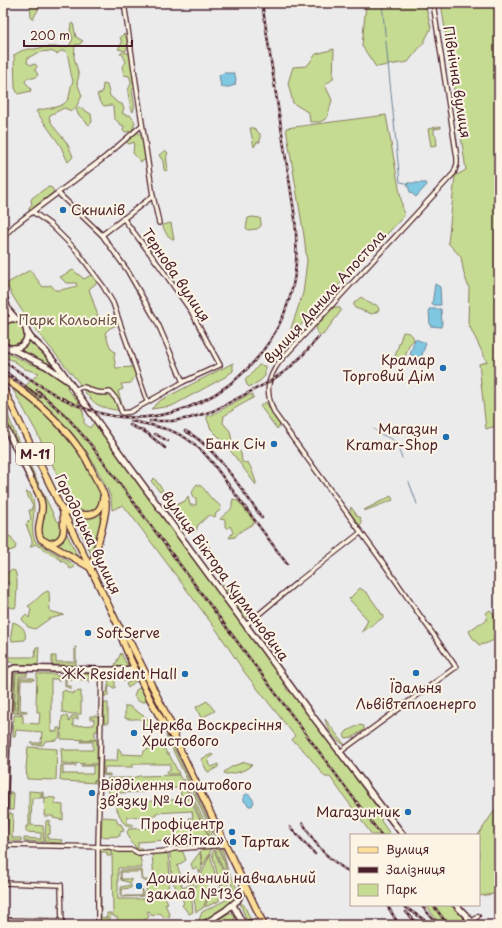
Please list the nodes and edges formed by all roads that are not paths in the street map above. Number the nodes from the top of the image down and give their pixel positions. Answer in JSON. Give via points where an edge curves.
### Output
{"nodes":[{"id":1,"x":124,"y":3,"type":"edge"},
{"id":2,"x":433,"y":3,"type":"edge"},
{"id":3,"x":142,"y":125,"type":"junction"},
{"id":4,"x":457,"y":164,"type":"joint"},
{"id":5,"x":58,"y":192,"type":"junction"},
{"id":6,"x":153,"y":196,"type":"junction"},
{"id":7,"x":33,"y":212,"type":"junction"},
{"id":8,"x":123,"y":218,"type":"junction"},
{"id":9,"x":159,"y":223,"type":"dead end"},
{"id":10,"x":3,"y":235,"type":"edge"},
{"id":11,"x":102,"y":235,"type":"junction"},
{"id":12,"x":3,"y":294,"type":"edge"},
{"id":13,"x":8,"y":310,"type":"junction"},
{"id":14,"x":16,"y":319,"type":"junction"},
{"id":15,"x":4,"y":323,"type":"edge"},
{"id":16,"x":27,"y":332,"type":"junction"},
{"id":17,"x":4,"y":345,"type":"edge"},
{"id":18,"x":3,"y":378,"type":"edge"},
{"id":19,"x":184,"y":382,"type":"junction"},
{"id":20,"x":70,"y":384,"type":"junction"},
{"id":21,"x":3,"y":388,"type":"edge"},
{"id":22,"x":75,"y":390,"type":"junction"},
{"id":23,"x":147,"y":401,"type":"junction"},
{"id":24,"x":3,"y":422,"type":"edge"},
{"id":25,"x":32,"y":481,"type":"joint"},
{"id":26,"x":103,"y":493,"type":"junction"},
{"id":27,"x":63,"y":510,"type":"junction"},
{"id":28,"x":360,"y":533,"type":"junction"},
{"id":29,"x":48,"y":544,"type":"junction"},
{"id":30,"x":91,"y":568,"type":"junction"},
{"id":31,"x":118,"y":625,"type":"junction"},
{"id":32,"x":246,"y":625,"type":"junction"},
{"id":33,"x":137,"y":657,"type":"junction"},
{"id":34,"x":135,"y":668,"type":"junction"},
{"id":35,"x":102,"y":670,"type":"junction"},
{"id":36,"x":146,"y":675,"type":"junction"},
{"id":37,"x":143,"y":685,"type":"junction"},
{"id":38,"x":154,"y":690,"type":"junction"},
{"id":39,"x":176,"y":741,"type":"junction"},
{"id":40,"x":340,"y":752,"type":"junction"},
{"id":41,"x":3,"y":834,"type":"edge"},
{"id":42,"x":402,"y":834,"type":"edge"},
{"id":43,"x":3,"y":845,"type":"edge"},
{"id":44,"x":226,"y":845,"type":"junction"},
{"id":45,"x":98,"y":847,"type":"junction"},
{"id":46,"x":3,"y":883,"type":"edge"},
{"id":47,"x":244,"y":883,"type":"junction"},
{"id":48,"x":233,"y":905,"type":"junction"},
{"id":49,"x":457,"y":906,"type":"edge"},
{"id":50,"x":478,"y":916,"type":"dead end"},
{"id":51,"x":3,"y":920,"type":"edge"},
{"id":52,"x":62,"y":923,"type":"edge"},
{"id":53,"x":263,"y":923,"type":"edge"},
{"id":54,"x":474,"y":924,"type":"edge"},
{"id":55,"x":98,"y":925,"type":"edge"},
{"id":56,"x":202,"y":925,"type":"edge"},
{"id":57,"x":242,"y":925,"type":"edge"}],
"edges":[{"from":1,"to":3,"type":"street"},
{"from":2,"to":4,"type":"street","name":"Північна вулиця"},
{"from":3,"to":5,"type":"street"},
{"from":3,"to":6,"type":"street"},
{"from":4,"to":28,"type":"street","name":"вулиця Данила Апостола","via":[[454,172],[280,361],[270,378],[268,396],[275,414]]},
{"from":5,"to":7,"type":"street"},
{"from":5,"to":11,"type":"street"},
{"from":6,"to":8,"type":"street"},
{"from":6,"to":9,"type":"street"},
{"from":7,"to":10,"type":"street"},
{"from":7,"to":23,"type":"street","via":[[51,225],[77,251],[103,286],[113,303]]},
{"from":8,"to":11,"type":"street"},
{"from":8,"to":19,"type":"street","name":"Тернова вулиця","via":[[190,311],[220,365]]},
{"from":11,"to":19,"type":"street","via":[[127,270],[158,324]]},
{"from":12,"to":13,"type":"street"},
{"from":13,"to":14,"type":"street"},
{"from":13,"to":15,"type":"street"},
{"from":14,"to":15,"type":"street"},
{"from":14,"to":16,"type":"street","name":"вулиця Віктора Курмановича","via":[[23,323]]},
{"from":16,"to":17,"type":"street","via":[[26,340],[20,346],[12,348]]},
{"from":16,"to":20,"type":"street","name":"вулиця Віктора Курмановича","via":[[46,351]]},
{"from":17,"to":20,"type":"street","via":[[46,366]]},
{"from":18,"to":26,"type":"main road","via":[[40,405],[81,451]]},
{"from":19,"to":23,"type":"street"},
{"from":20,"to":22,"type":"street","name":"вулиця Віктора Курмановича"},
{"from":21,"to":27,"type":"main road","name":"Городоцька вулиця","number":"М-11"},
{"from":22,"to":23,"type":"street","via":[[86,387],[95,392],[110,392],[117,400],[122,413],[132,411]]},
{"from":22,"to":32,"type":"street","name":"вулиця Віктора Курмановича"},
{"from":24,"to":25,"type":"street"},
{"from":25,"to":29,"type":"main road","via":[[42,504],[39,533],[41,539]]},
{"from":26,"to":27,"type":"main road","via":[[101,507],[92,515],[82,516]]},
{"from":26,"to":30,"type":"main road","via":[[106,513]]},
{"from":27,"to":29,"type":"main road","via":[[62,536],[56,542]]},
{"from":27,"to":30,"type":"main road","name":"Городоцька вулиця","number":"М-11"},
{"from":28,"to":32,"type":"street"},
{"from":28,"to":40,"type":"street","name":"вулиця Данила Апостола","via":[[456,667]]},
{"from":29,"to":30,"type":"main road"},
{"from":30,"to":31,"type":"main road","name":"Городоцька вулиця","number":"М-11"},
{"from":31,"to":33,"type":"main road","name":"Городоцька вулиця","number":"М-11"},
{"from":31,"to":34,"type":"main road","name":"Городоцька вулиця","number":"М-11","via":[[123,644]]},
{"from":32,"to":40,"type":"street","name":"вулиця Віктора Курмановича"},
{"from":33,"to":34,"type":"main road"},
{"from":33,"to":36,"type":"main road","name":"Городоцька вулиця","number":"М-11"},
{"from":34,"to":35,"type":"street"},
{"from":34,"to":36,"type":"main road"},
{"from":34,"to":37,"type":"main road","name":"Городоцька вулиця","number":"М-11"},
{"from":35,"to":41,"type":"street","via":[[10,670]]},
{"from":35,"to":45,"type":"street"},
{"from":36,"to":38,"type":"main road","name":"Городоцька вулиця","number":"М-11"},
{"from":37,"to":38,"type":"main road"},
{"from":37,"to":39,"type":"main road","name":"Городоцька вулиця","number":"М-11"},
{"from":38,"to":39,"type":"main road","name":"Городоцька вулиця","number":"М-11","via":[[173,728]]},
{"from":39,"to":44,"type":"main road","name":"Городоцька вулиця","number":"М-11"},
{"from":40,"to":42,"type":"street","name":"вулиця Віктора Курмановича"},
{"from":43,"to":45,"type":"street"},
{"from":44,"to":45,"type":"street","via":[[138,853],[133,850]]},
{"from":44,"to":47,"type":"main road","name":"Городоцька вулиця","number":"М-11"},
{"from":45,"to":55,"type":"street"},
{"from":46,"to":52,"type":"street","via":[[61,885]]},
{"from":47,"to":48,"type":"street","via":[[238,900]]},
{"from":47,"to":53,"type":"main road","name":"Городоцька вулиця","number":"М-11"},
{"from":48,"to":56,"type":"street"},
{"from":48,"to":57,"type":"street"},
{"from":49,"to":54,"type":"street"},
{"from":50,"to":54,"type":"street"},
{"from":51,"to":52,"type":"street"},
{"from":53,"to":57,"type":"street"}]}
